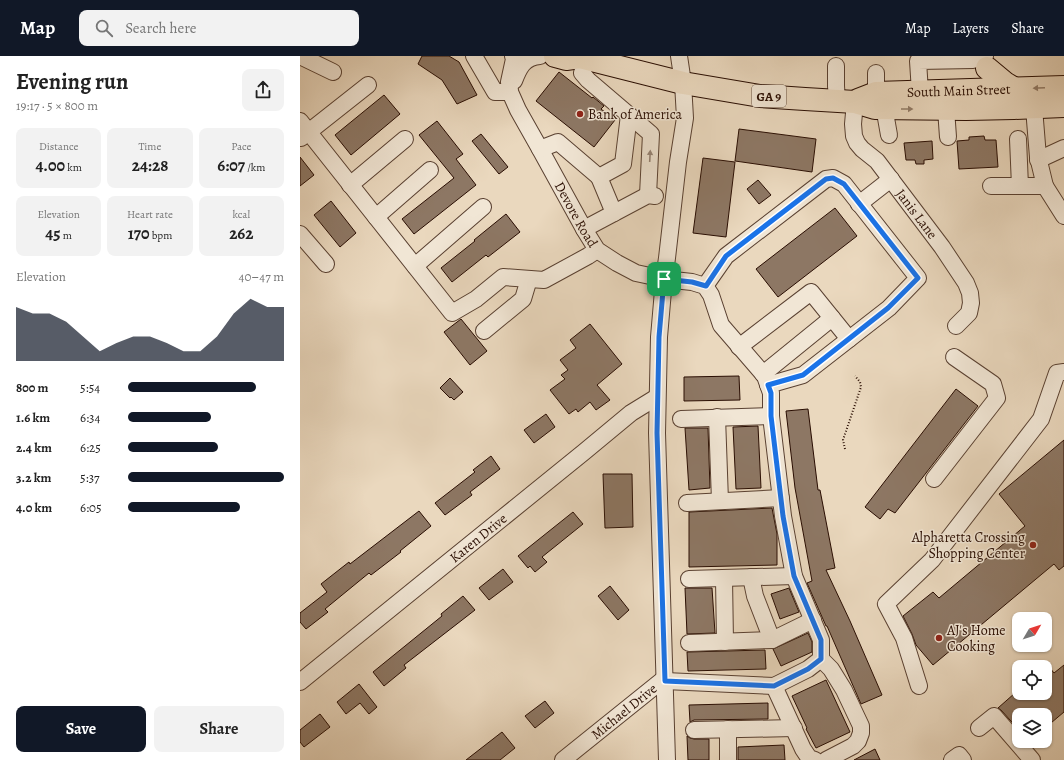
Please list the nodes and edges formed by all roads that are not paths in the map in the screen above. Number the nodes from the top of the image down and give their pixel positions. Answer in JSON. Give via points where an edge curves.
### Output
{"nodes":[{"id":1,"x":300,"y":56,"type":"edge"},
{"id":2,"x":474,"y":56,"type":"edge"},
{"id":3,"x":513,"y":56,"type":"edge"},
{"id":4,"x":540,"y":56,"type":"edge"},
{"id":5,"x":555,"y":56,"type":"edge"},
{"id":6,"x":679,"y":56,"type":"edge"},
{"id":7,"x":582,"y":58,"type":"edge"},
{"id":8,"x":916,"y":58,"type":"edge"},
{"id":9,"x":941,"y":58,"type":"edge"},
{"id":10,"x":986,"y":60,"type":"edge"},
{"id":11,"x":612,"y":61,"type":"edge"},
{"id":12,"x":836,"y":66,"type":"dead end"},
{"id":13,"x":333,"y":72,"type":"dead end"},
{"id":14,"x":683,"y":83,"type":"junction"},
{"id":15,"x":368,"y":85,"type":"dead end"},
{"id":16,"x":1064,"y":87,"type":"edge"},
{"id":17,"x":1015,"y":89,"type":"junction"},
{"id":18,"x":990,"y":90,"type":"junction"},
{"id":19,"x":510,"y":92,"type":"junction"},
{"id":20,"x":879,"y":92,"type":"junction"},
{"id":21,"x":920,"y":92,"type":"junction"},
{"id":22,"x":846,"y":101,"type":"junction"},
{"id":23,"x":1064,"y":106,"type":"edge"},
{"id":24,"x":1034,"y":108,"type":"junction"},
{"id":25,"x":946,"y":109,"type":"junction"},
{"id":26,"x":630,"y":115,"type":"junction"},
{"id":27,"x":303,"y":131,"type":"edge"},
{"id":28,"x":889,"y":135,"type":"dead end"},
{"id":29,"x":948,"y":137,"type":"dead end"},
{"id":30,"x":406,"y":139,"type":"dead end"},
{"id":31,"x":1018,"y":139,"type":"dead end"},
{"id":32,"x":1064,"y":148,"type":"edge"},
{"id":33,"x":540,"y":149,"type":"junction"},
{"id":34,"x":1038,"y":160,"type":"junction"},
{"id":35,"x":430,"y":170,"type":"dead end"},
{"id":36,"x":599,"y":177,"type":"junction"},
{"id":37,"x":891,"y":179,"type":"junction"},
{"id":38,"x":350,"y":185,"type":"junction"},
{"id":39,"x":991,"y":186,"type":"dead end"},
{"id":40,"x":1020,"y":186,"type":"junction"},
{"id":41,"x":1045,"y":186,"type":"junction"},
{"id":42,"x":859,"y":204,"type":"junction"},
{"id":43,"x":484,"y":207,"type":"dead end"},
{"id":44,"x":614,"y":213,"type":"junction"},
{"id":45,"x":1064,"y":216,"type":"edge"},
{"id":46,"x":376,"y":217,"type":"junction"},
{"id":47,"x":584,"y":230,"type":"junction"},
{"id":48,"x":300,"y":234,"type":"edge"},
{"id":49,"x":597,"y":250,"type":"junction"},
{"id":50,"x":326,"y":264,"type":"dead end"},
{"id":51,"x":415,"y":266,"type":"junction"},
{"id":52,"x":529,"y":279,"type":"junction"},
{"id":53,"x":664,"y":279,"type":"junction"},
{"id":54,"x":706,"y":286,"type":"junction"},
{"id":55,"x":832,"y":318,"type":"junction"},
{"id":56,"x":956,"y":326,"type":"dead end"},
{"id":57,"x":484,"y":331,"type":"dead end"},
{"id":58,"x":849,"y":339,"type":"junction"},
{"id":59,"x":739,"y":347,"type":"junction"},
{"id":60,"x":954,"y":357,"type":"dead end"},
{"id":61,"x":1064,"y":372,"type":"edge"},
{"id":62,"x":765,"y":379,"type":"junction"},
{"id":63,"x":657,"y":397,"type":"junction"},
{"id":64,"x":771,"y":416,"type":"junction"},
{"id":65,"x":717,"y":418,"type":"junction"},
{"id":66,"x":681,"y":419,"type":"dead end"},
{"id":67,"x":934,"y":479,"type":"dead end"},
{"id":68,"x":780,"y":498,"type":"junction"},
{"id":69,"x":720,"y":501,"type":"junction"},
{"id":70,"x":687,"y":502,"type":"dead end"},
{"id":71,"x":794,"y":576,"type":"junction"},
{"id":72,"x":752,"y":577,"type":"junction"},
{"id":73,"x":724,"y":578,"type":"junction"},
{"id":74,"x":689,"y":579,"type":"dead end"},
{"id":75,"x":813,"y":620,"type":"junction"},
{"id":76,"x":772,"y":640,"type":"junction"},
{"id":77,"x":725,"y":642,"type":"junction"},
{"id":78,"x":689,"y":643,"type":"dead end"},
{"id":79,"x":821,"y":659,"type":"junction"},
{"id":80,"x":665,"y":679,"type":"junction"},
{"id":81,"x":300,"y":682,"type":"edge"},
{"id":82,"x":774,"y":686,"type":"junction"},
{"id":83,"x":919,"y":686,"type":"dead end"},
{"id":84,"x":794,"y":728,"type":"junction"},
{"id":85,"x":979,"y":728,"type":"dead end"},
{"id":86,"x":694,"y":730,"type":"dead end"},
{"id":87,"x":728,"y":730,"type":"junction"},
{"id":88,"x":563,"y":760,"type":"edge"},
{"id":89,"x":667,"y":760,"type":"edge"},
{"id":90,"x":728,"y":760,"type":"edge"},
{"id":91,"x":815,"y":760,"type":"edge"},
{"id":92,"x":826,"y":760,"type":"edge"},
{"id":93,"x":952,"y":760,"type":"edge"},
{"id":94,"x":963,"y":760,"type":"edge"},
{"id":95,"x":1032,"y":760,"type":"edge"}],
"edges":[{"from":1,"to":13,"type":"street"},
{"from":2,"to":19,"type":"street","via":[[495,92]]},
{"from":3,"to":19,"type":"street","name":"Devore Road"},
{"from":4,"to":19,"type":"street","via":[[522,64]]},
{"from":5,"to":7,"type":"highway","name":"South Main Street","number":"GA 9","via":[[566,59]]},
{"from":6,"to":14,"type":"street"},
{"from":7,"to":11,"type":"highway","name":"South Main Street","number":"GA 9"},
{"from":7,"to":26,"type":"street","via":[[582,73]]},
{"from":8,"to":9,"type":"street"},
{"from":8,"to":21,"type":"street"},
{"from":9,"to":10,"type":"street"},
{"from":10,"to":17,"type":"highway","via":[[1005,83]]},
{"from":10,"to":18,"type":"street"},
{"from":11,"to":14,"type":"highway","name":"South Main Street","number":"GA 9"},
{"from":12,"to":22,"type":"street","name":"Janis Lane","via":[[836,86]]},
{"from":14,"to":22,"type":"highway","name":"South Main Street","number":"GA 9","via":[[760,96]]},
{"from":14,"to":53,"type":"street","via":[[685,118]]},
{"from":15,"to":27,"type":"street"},
{"from":16,"to":17,"type":"highway","name":"South Main Street","number":"GA 9","one_way":true},
{"from":17,"to":18,"type":"highway","name":"South Main Street","number":"GA 9"},
{"from":18,"to":21,"type":"highway","name":"South Main Street","number":"GA 9"},
{"from":19,"to":33,"type":"street","name":"Devore Road"},
{"from":20,"to":21,"type":"highway","name":"South Main Street","number":"GA 9"},
{"from":20,"to":22,"type":"highway","name":"South Main Street","number":"GA 9","via":[[875,108]]},
{"from":20,"to":25,"type":"highway","name":"South Main Street","number":"GA 9","one_way":true},
{"from":20,"to":28,"type":"street"},
{"from":22,"to":37,"type":"street","name":"Janis Lane","via":[[857,143],[877,161]]},
{"from":23,"to":24,"type":"highway","name":"South Main Street","number":"GA 9"},
{"from":24,"to":25,"type":"highway","name":"South Main Street","number":"GA 9"},
{"from":24,"to":34,"type":"street"},
{"from":25,"to":29,"type":"street"},
{"from":26,"to":36,"type":"street","via":[[623,164]]},
{"from":44,"to":26,"type":"street","one_way":true,"via":[[651,195],[650,134]]},
{"from":27,"to":38,"type":"street"},
{"from":30,"to":38,"type":"street"},
{"from":31,"to":40,"type":"street"},
{"from":32,"to":34,"type":"street"},
{"from":33,"to":36,"type":"street","via":[[558,142]]},
{"from":33,"to":47,"type":"street","name":"Devore Road"},
{"from":34,"to":41,"type":"street"},
{"from":35,"to":46,"type":"street"},
{"from":36,"to":44,"type":"street"},
{"from":37,"to":42,"type":"street"},
{"from":37,"to":56,"type":"street","name":"Janis Lane","via":[[966,283],[970,293],[969,313]]},
{"from":38,"to":46,"type":"street"},
{"from":39,"to":40,"type":"street"},
{"from":40,"to":41,"type":"street"},
{"from":41,"to":45,"type":"street"},
{"from":42,"to":54,"type":"street","via":[[844,184],[833,178],[826,179],[726,256]]},
{"from":42,"to":58,"type":"street","via":[[918,278],[888,308]]},
{"from":43,"to":51,"type":"street"},
{"from":44,"to":47,"type":"street"},
{"from":46,"to":51,"type":"street"},
{"from":47,"to":49,"type":"street","name":"Devore Road"},
{"from":48,"to":50,"type":"street"},
{"from":49,"to":52,"type":"street","via":[[544,280]]},
{"from":49,"to":53,"type":"street","name":"Devore Road","via":[[636,273]]},
{"from":51,"to":52,"type":"street","via":[[452,313],[476,299],[503,277]]},
{"from":52,"to":57,"type":"street","via":[[523,299]]},
{"from":53,"to":54,"type":"street","name":"Devore Road"},
{"from":53,"to":63,"type":"street"},
{"from":54,"to":59,"type":"street","via":[[721,325]]},
{"from":55,"to":58,"type":"street"},
{"from":55,"to":59,"type":"street","via":[[811,292]]},
{"from":55,"to":62,"type":"street"},
{"from":58,"to":62,"type":"street","via":[[803,375]]},
{"from":59,"to":62,"type":"street"},
{"from":60,"to":67,"type":"street","via":[[993,384],[997,398]]},
{"from":61,"to":83,"type":"street","via":[[1057,373],[1041,419],[932,560],[886,604],[904,638]]},
{"from":62,"to":64,"type":"street","via":[[771,393]]},
{"from":63,"to":80,"type":"street"},
{"from":63,"to":81,"type":"street","name":"Karen Drive","via":[[631,413]]},
{"from":64,"to":65,"type":"street"},
{"from":64,"to":68,"type":"street"},
{"from":65,"to":66,"type":"street"},
{"from":65,"to":69,"type":"street"},
{"from":68,"to":69,"type":"street"},
{"from":68,"to":71,"type":"street"},
{"from":69,"to":70,"type":"street"},
{"from":71,"to":72,"type":"street"},
{"from":71,"to":75,"type":"street"},
{"from":72,"to":73,"type":"street"},
{"from":72,"to":76,"type":"street","via":[[755,596]]},
{"from":73,"to":74,"type":"street"},
{"from":73,"to":77,"type":"street"},
{"from":75,"to":76,"type":"street"},
{"from":75,"to":79,"type":"street","via":[[821,640]]},
{"from":76,"to":77,"type":"street"},
{"from":77,"to":78,"type":"street"},
{"from":79,"to":82,"type":"street","via":[[808,669]]},
{"from":79,"to":92,"type":"street","via":[[831,669],[844,690],[861,726],[858,741],[853,746]]},
{"from":80,"to":82,"type":"street"},
{"from":80,"to":88,"type":"street","name":"Michael Drive"},
{"from":80,"to":89,"type":"street"},
{"from":82,"to":84,"type":"street"},
{"from":84,"to":87,"type":"street"},
{"from":84,"to":91,"type":"street","via":[[803,749],[809,758]]},
{"from":85,"to":95,"type":"street","via":[[994,716]]},
{"from":86,"to":87,"type":"street"},
{"from":87,"to":90,"type":"street"},
{"from":93,"to":94,"type":"street","via":[[959,755]]}]}
